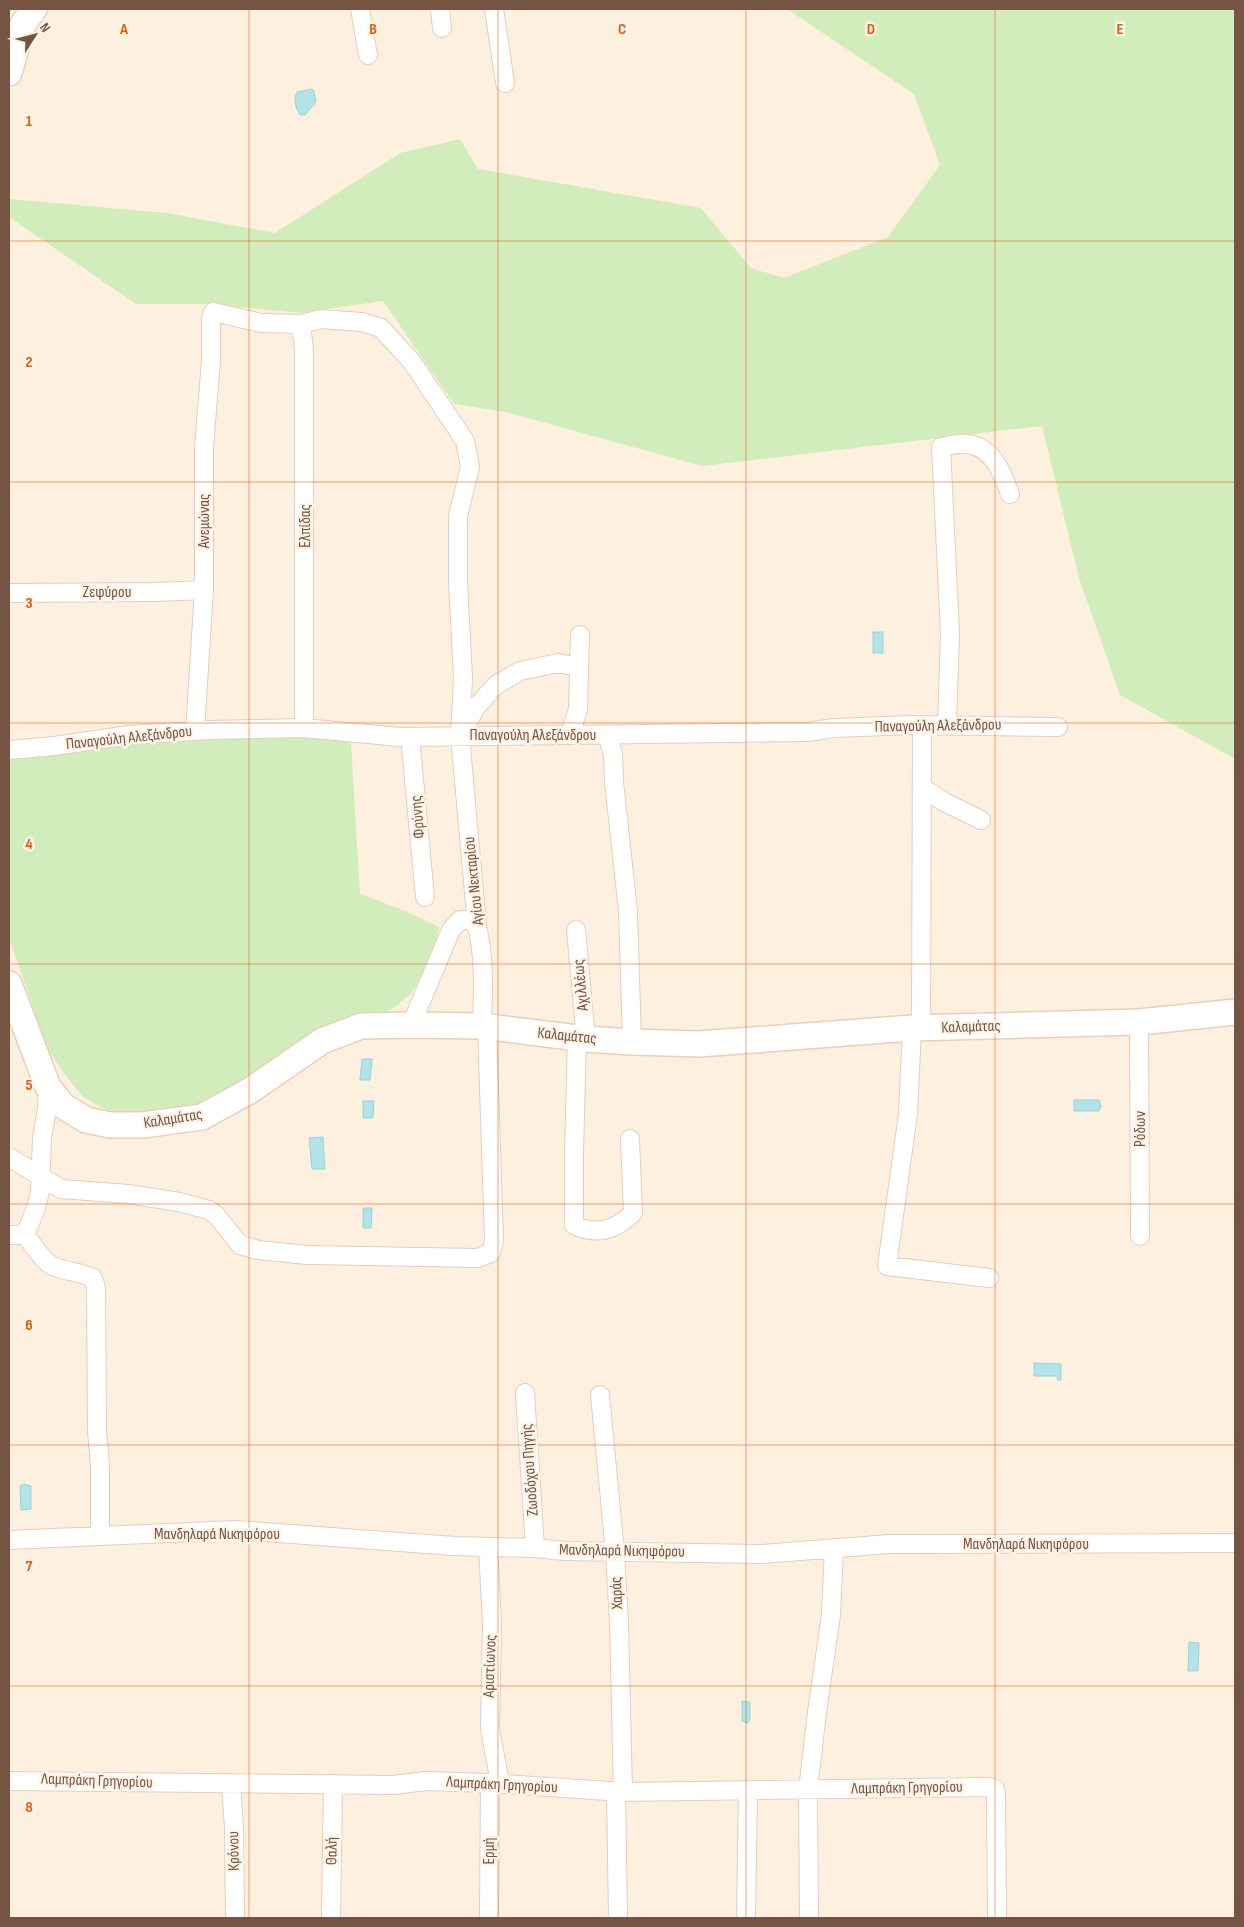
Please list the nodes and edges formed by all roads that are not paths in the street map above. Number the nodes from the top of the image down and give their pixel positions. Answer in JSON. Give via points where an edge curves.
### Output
{"nodes":[{"id":1,"x":360,"y":9,"type":"edge"},
{"id":2,"x":440,"y":9,"type":"edge"},
{"id":3,"x":494,"y":9,"type":"edge"},
{"id":4,"x":25,"y":14,"type":"edge"},
{"id":5,"x":442,"y":28,"type":"dead end"},
{"id":6,"x":368,"y":54,"type":"dead end"},
{"id":7,"x":9,"y":73,"type":"edge"},
{"id":8,"x":505,"y":83,"type":"dead end"},
{"id":9,"x":213,"y":312,"type":"joint"},
{"id":10,"x":302,"y":324,"type":"junction"},
{"id":11,"x":1010,"y":494,"type":"dead end"},
{"id":12,"x":204,"y":590,"type":"junction"},
{"id":13,"x":9,"y":593,"type":"edge"},
{"id":14,"x":580,"y":635,"type":"dead end"},
{"id":15,"x":578,"y":667,"type":"junction"},
{"id":16,"x":922,"y":725,"type":"junction"},
{"id":17,"x":948,"y":725,"type":"junction"},
{"id":18,"x":1058,"y":727,"type":"dead end"},
{"id":19,"x":304,"y":728,"type":"junction"},
{"id":20,"x":195,"y":731,"type":"junction"},
{"id":21,"x":570,"y":735,"type":"junction"},
{"id":22,"x":607,"y":735,"type":"junction"},
{"id":23,"x":460,"y":736,"type":"junction"},
{"id":24,"x":410,"y":737,"type":"junction"},
{"id":25,"x":9,"y":750,"type":"edge"},
{"id":26,"x":922,"y":787,"type":"junction"},
{"id":27,"x":981,"y":820,"type":"dead end"},
{"id":28,"x":425,"y":896,"type":"dead end"},
{"id":29,"x":477,"y":926,"type":"junction"},
{"id":30,"x":576,"y":930,"type":"dead end"},
{"id":31,"x":9,"y":984,"type":"edge"},
{"id":32,"x":1235,"y":1012,"type":"edge"},
{"id":33,"x":1139,"y":1022,"type":"junction"},
{"id":34,"x":411,"y":1025,"type":"junction"},
{"id":35,"x":485,"y":1027,"type":"junction"},
{"id":36,"x":916,"y":1028,"type":"junction"},
{"id":37,"x":581,"y":1038,"type":"junction"},
{"id":38,"x":632,"y":1042,"type":"junction"},
{"id":39,"x":48,"y":1087,"type":"junction"},
{"id":40,"x":630,"y":1139,"type":"dead end"},
{"id":41,"x":9,"y":1157,"type":"edge"},
{"id":42,"x":41,"y":1178,"type":"junction"},
{"id":43,"x":17,"y":1235,"type":"edge"},
{"id":44,"x":1140,"y":1236,"type":"dead end"},
{"id":45,"x":989,"y":1278,"type":"dead end"},
{"id":46,"x":525,"y":1392,"type":"dead end"},
{"id":47,"x":600,"y":1396,"type":"dead end"},
{"id":48,"x":100,"y":1535,"type":"junction"},
{"id":49,"x":9,"y":1540,"type":"edge"},
{"id":50,"x":1235,"y":1543,"type":"edge"},
{"id":51,"x":488,"y":1547,"type":"junction"},
{"id":52,"x":534,"y":1548,"type":"junction"},
{"id":53,"x":834,"y":1548,"type":"junction"},
{"id":54,"x":615,"y":1552,"type":"junction"},
{"id":55,"x":9,"y":1780,"type":"edge"},
{"id":56,"x":495,"y":1783,"type":"junction"},
{"id":57,"x":231,"y":1784,"type":"junction"},
{"id":58,"x":333,"y":1784,"type":"junction"},
{"id":59,"x":808,"y":1790,"type":"junction"},
{"id":60,"x":748,"y":1791,"type":"junction"},
{"id":61,"x":620,"y":1792,"type":"junction"},
{"id":62,"x":235,"y":1918,"type":"edge"},
{"id":63,"x":331,"y":1918,"type":"edge"},
{"id":64,"x":489,"y":1918,"type":"edge"},
{"id":65,"x":618,"y":1918,"type":"edge"},
{"id":66,"x":746,"y":1918,"type":"edge"},
{"id":67,"x":809,"y":1918,"type":"edge"},
{"id":68,"x":997,"y":1918,"type":"edge"}],
"edges":[{"from":1,"to":6,"type":"street"},
{"from":2,"to":5,"type":"street"},
{"from":3,"to":8,"type":"street"},
{"from":4,"to":7,"type":"street"},
{"from":9,"to":10,"type":"street","name":"Αγίου Νεκταρίου","via":[[261,322]]},
{"from":9,"to":12,"type":"street","name":"Ανεμώνας","via":[[204,446]]},
{"from":10,"to":19,"type":"street","name":"Ελπίδας"},
{"from":10,"to":23,"type":"street","name":"Αγίου Νεκταρίου","via":[[321,319],[362,322],[381,328],[412,362],[466,441],[470,467],[458,516],[463,678]]},
{"from":11,"to":17,"type":"street","via":[[1001,470],[984,449],[965,444],[941,447],[950,633]]},
{"from":12,"to":13,"type":"street","name":"Ζεφύρου"},
{"from":12,"to":20,"type":"street","name":"Ανεμώνας"},
{"from":14,"to":15,"type":"street"},
{"from":15,"to":21,"type":"street","via":[[578,709]]},
{"from":15,"to":23,"type":"street","via":[[558,663],[520,671],[496,685],[476,707]]},
{"from":16,"to":17,"type":"street","name":"Παναγούλη Αλεξάνδρου"},
{"from":16,"to":22,"type":"street","name":"Παναγούλη Αλεξάνδρου","via":[[807,732]]},
{"from":16,"to":26,"type":"street"},
{"from":17,"to":18,"type":"street","name":"Παναγούλη Αλεξάνδρου"},
{"from":19,"to":20,"type":"street","name":"Παναγούλη Αλεξάνδρου"},
{"from":19,"to":24,"type":"street","name":"Παναγούλη Αλεξάνδρου"},
{"from":20,"to":25,"type":"street","name":"Παναγούλη Αλεξάνδρου","via":[[129,735]]},
{"from":21,"to":22,"type":"street","name":"Παναγούλη Αλεξάνδρου"},
{"from":21,"to":23,"type":"street","name":"Παναγούλη Αλεξάνδρου"},
{"from":22,"to":38,"type":"street","via":[[613,754],[628,911]]},
{"from":23,"to":24,"type":"street","name":"Παναγούλη Αλεξάνδρου"},
{"from":23,"to":29,"type":"street","name":"Αγίου Νεκταρίου"},
{"from":24,"to":28,"type":"street","name":"Φρύνης"},
{"from":26,"to":27,"type":"street"},
{"from":26,"to":36,"type":"street"},
{"from":29,"to":34,"type":"street","via":[[470,920],[460,920],[451,930]]},
{"from":29,"to":35,"type":"street","name":"Αγίου Νεκταρίου","via":[[481,943]]},
{"from":30,"to":37,"type":"street","name":"Αχιλλέως"},
{"from":31,"to":39,"type":"street","name":"Καλαμάτας"},
{"from":32,"to":33,"type":"street","name":"Καλαμάτας"},
{"from":33,"to":36,"type":"street","name":"Καλαμάτας"},
{"from":33,"to":44,"type":"street","name":"Ρόδων"},
{"from":34,"to":35,"type":"street","name":"Καλαμάτας"},
{"from":34,"to":39,"type":"street","name":"Καλαμάτας","via":[[361,1026],[322,1040],[251,1090],[202,1117],[143,1125],[110,1125],[86,1120],[63,1106]]},
{"from":35,"to":37,"type":"street","name":"Καλαμάτας"},
{"from":35,"to":42,"type":"street","name":"Αγίου Νεκταρίου","via":[[492,1253],[477,1258],[258,1250],[240,1244],[209,1210],[128,1194],[61,1189]]},
{"from":36,"to":38,"type":"street","name":"Καλαμάτας","via":[[699,1044]]},
{"from":36,"to":45,"type":"street","via":[[887,1266]]},
{"from":37,"to":38,"type":"street","name":"Καλαμάτας"},
{"from":37,"to":40,"type":"street","name":"Αχιλλέως","via":[[574,1153],[574,1225],[586,1231],[604,1230],[623,1223],[633,1213]]},
{"from":39,"to":42,"type":"street"},
{"from":41,"to":42,"type":"street"},
{"from":42,"to":43,"type":"street","via":[[36,1208]]},
{"from":43,"to":48,"type":"street","via":[[49,1264],[93,1278],[96,1288]]},
{"from":46,"to":52,"type":"street","name":"Ζωοδόχου Πηγής"},
{"from":47,"to":54,"type":"street","name":"Χαράς"},
{"from":48,"to":49,"type":"street","name":"Μανδηλαρά Νικηφόρου"},
{"from":48,"to":51,"type":"street","name":"Μανδηλαρά Νικηφόρου","via":[[236,1530]]},
{"from":50,"to":53,"type":"street","name":"Μανδηλαρά Νικηφόρου","via":[[899,1544]]},
{"from":51,"to":52,"type":"street","name":"Μανδηλαρά Νικηφόρου"},
{"from":51,"to":56,"type":"street","name":"Αριστίωνος","via":[[492,1624],[490,1729]]},
{"from":52,"to":54,"type":"street","name":"Μανδηλαρά Νικηφόρου"},
{"from":53,"to":54,"type":"street","name":"Μανδηλαρά Νικηφόρου","via":[[762,1554]]},
{"from":53,"to":59,"type":"street","via":[[831,1615]]},
{"from":54,"to":61,"type":"street","name":"Χαράς"},
{"from":55,"to":57,"type":"street","name":"Λαμπράκη Γρηγορίου"},
{"from":56,"to":58,"type":"street","name":"Λαμπράκη Γρηγορίου"},
{"from":56,"to":61,"type":"street","name":"Λαμπράκη Γρηγορίου"},
{"from":56,"to":64,"type":"street","name":"Ερμή"},
{"from":57,"to":58,"type":"street","name":"Λαμπράκη Γρηγορίου"},
{"from":57,"to":62,"type":"street","name":"Κρόνου"},
{"from":58,"to":63,"type":"street","name":"Θαλή"},
{"from":59,"to":60,"type":"street","name":"Λαμπράκη Γρηγορίου"},
{"from":59,"to":67,"type":"street"},
{"from":59,"to":68,"type":"street","name":"Λαμπράκη Γρηγορίου","via":[[995,1789]]},
{"from":60,"to":61,"type":"street","name":"Λαμπράκη Γρηγορίου"},
{"from":60,"to":66,"type":"street"},
{"from":61,"to":65,"type":"street","name":"Χαράς"}]}
